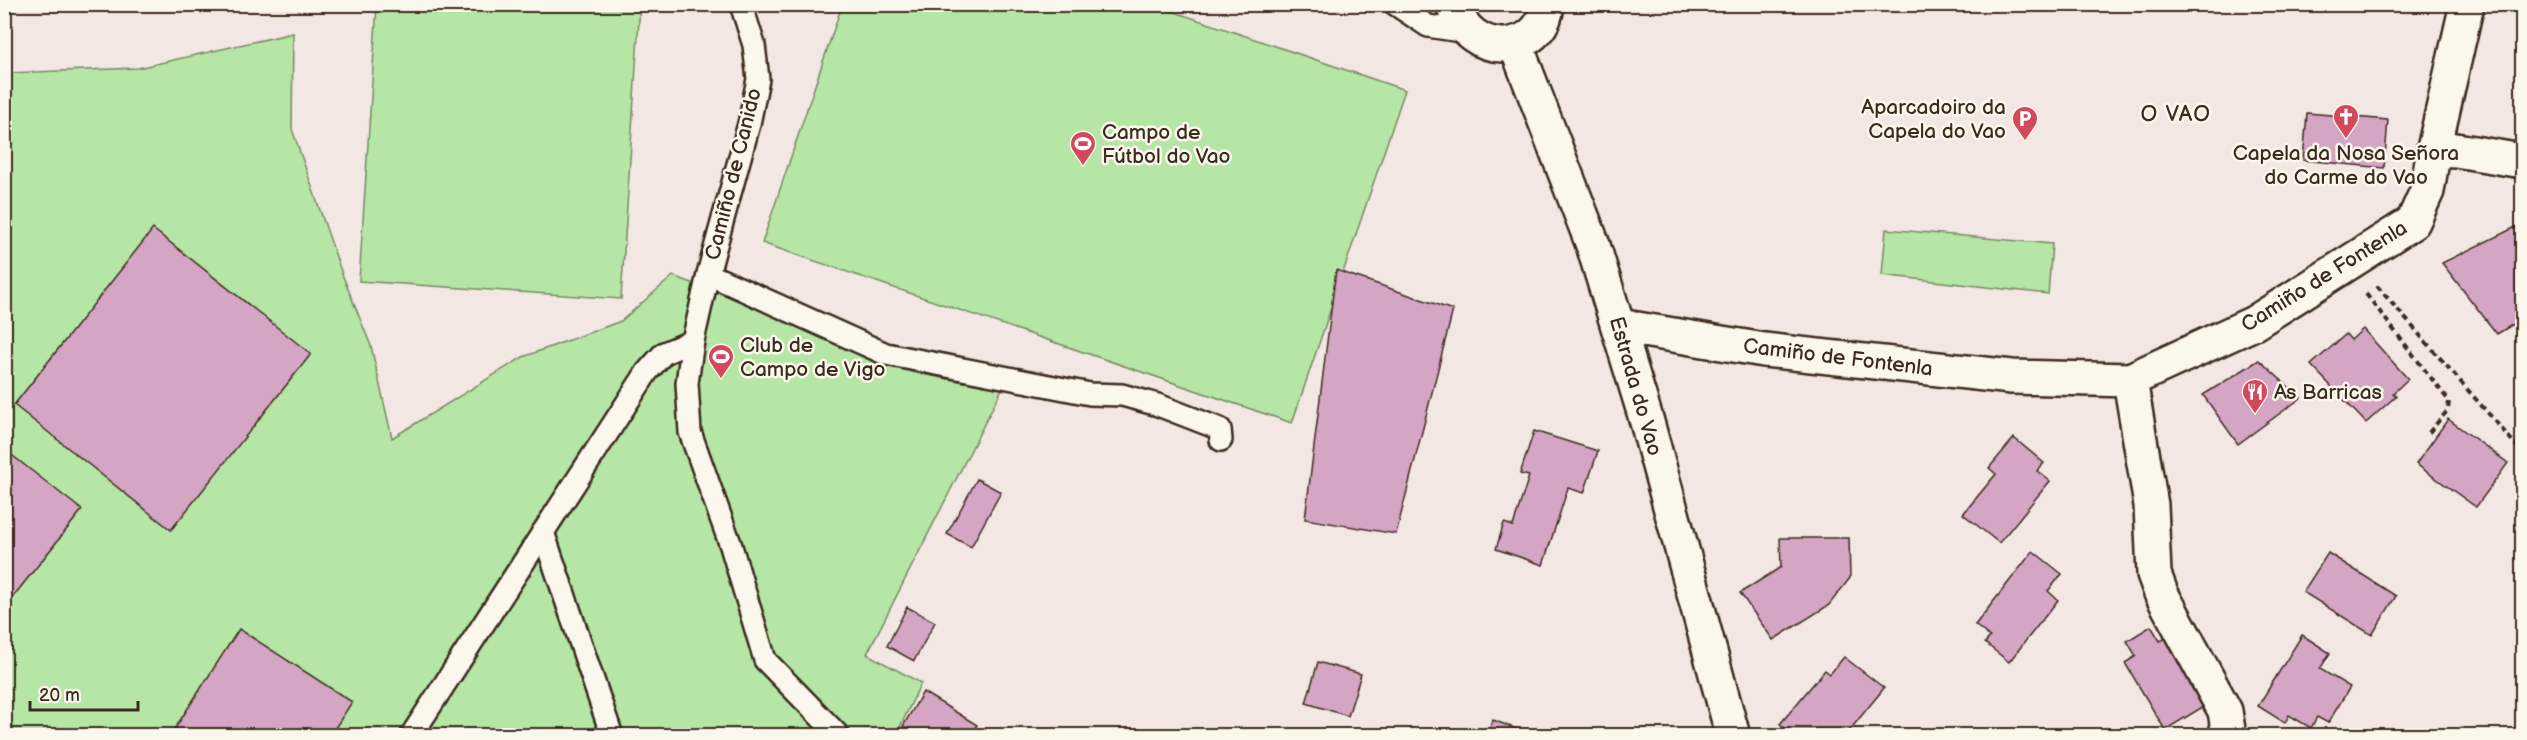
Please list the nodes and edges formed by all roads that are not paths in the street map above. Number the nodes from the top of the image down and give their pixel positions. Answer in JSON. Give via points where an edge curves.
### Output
{"nodes":[{"id":1,"x":741,"y":4,"type":"edge"},
{"id":2,"x":1395,"y":4,"type":"edge"},
{"id":3,"x":1547,"y":4,"type":"edge"},
{"id":4,"x":2467,"y":4,"type":"edge"},
{"id":5,"x":1460,"y":18,"type":"edge"},
{"id":6,"x":1515,"y":44,"type":"junction"},
{"id":7,"x":2434,"y":149,"type":"junction"},
{"id":8,"x":2523,"y":161,"type":"edge"},
{"id":9,"x":708,"y":274,"type":"junction"},
{"id":10,"x":1619,"y":326,"type":"junction"},
{"id":11,"x":693,"y":341,"type":"junction"},
{"id":12,"x":2130,"y":380,"type":"junction"},
{"id":13,"x":1221,"y":440,"type":"dead end"},
{"id":14,"x":543,"y":532,"type":"junction"},
{"id":15,"x":411,"y":735,"type":"edge"},
{"id":16,"x":612,"y":735,"type":"edge"},
{"id":17,"x":839,"y":735,"type":"edge"},
{"id":18,"x":1733,"y":735,"type":"edge"},
{"id":19,"x":2229,"y":735,"type":"edge"}],
"edges":[{"from":1,"to":9,"type":"lane","name":"Camiño de Canido","via":[[754,45],[758,79]]},
{"from":2,"to":5,"type":"lane","via":[[1428,26]]},
{"from":3,"to":6,"type":"street","via":[[1540,25]]},
{"from":4,"to":7,"type":"street","name":"Camiño de Fontenla"},
{"from":5,"to":6,"type":"street","via":[[1481,42]]},
{"from":6,"to":10,"type":"street","name":"Estrada do Vao","via":[[1593,245]]},
{"from":7,"to":8,"type":"street"},
{"from":7,"to":12,"type":"street","name":"Camiño de Fontenla","via":[[2427,191],[2413,222],[2254,323]]},
{"from":9,"to":11,"type":"lane","name":"Camiño de Canido"},
{"from":9,"to":13,"type":"lane","via":[[886,354],[1090,394],[1122,395],[1220,429]]},
{"from":10,"to":12,"type":"street","name":"Camiño de Fontenla","via":[[1764,350],[2012,377]]},
{"from":10,"to":18,"type":"street","name":"Estrada do Vao"},
{"from":11,"to":14,"type":"lane","via":[[664,353],[647,372]]},
{"from":11,"to":17,"type":"lane","name":"Camiño de Canido","via":[[687,383],[690,432],[731,546],[765,660]]},
{"from":12,"to":19,"type":"street","via":[[2151,505],[2154,574],[2225,711]]},
{"from":14,"to":15,"type":"lane"},
{"from":14,"to":16,"type":"lane"}]}
